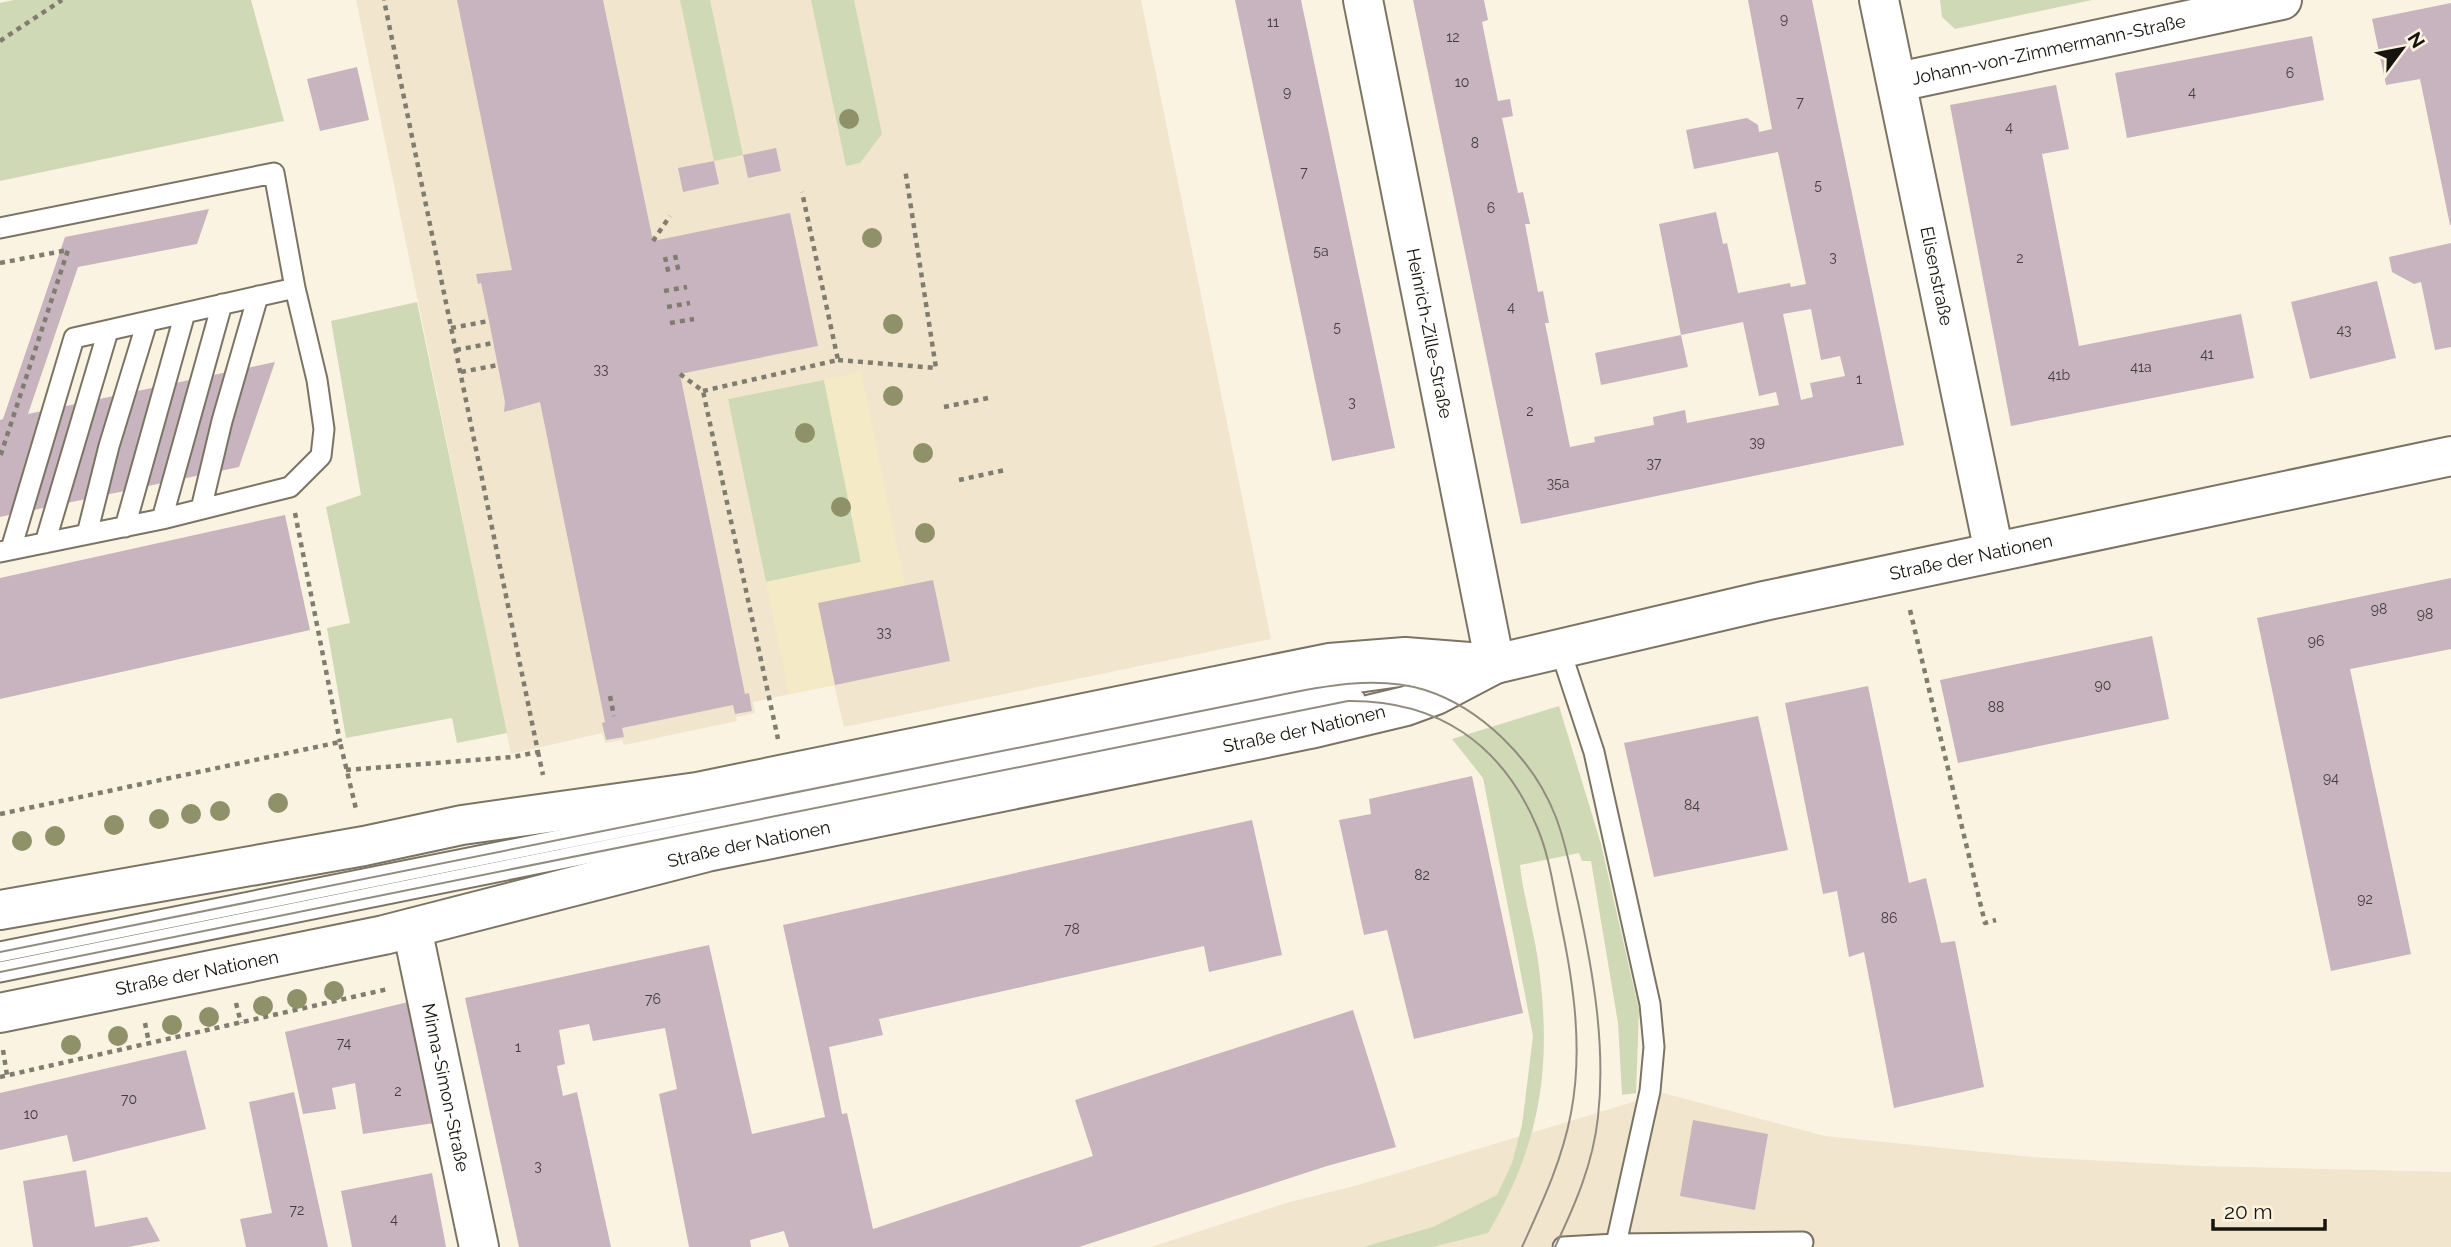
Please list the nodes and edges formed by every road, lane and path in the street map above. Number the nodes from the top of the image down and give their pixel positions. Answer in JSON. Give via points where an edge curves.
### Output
{"nodes":[{"id":1,"x":62,"y":0,"type":"edge"},
{"id":2,"x":384,"y":0,"type":"edge"},
{"id":3,"x":1363,"y":0,"type":"edge"},
{"id":4,"x":1879,"y":0,"type":"edge"},
{"id":5,"x":2282,"y":0,"type":"edge"},
{"id":6,"x":0,"y":41,"type":"edge"},
{"id":7,"x":1898,"y":82,"type":"junction"},
{"id":8,"x":905,"y":169,"type":"dead end"},
{"id":9,"x":802,"y":192,"type":"dead end"},
{"id":10,"x":670,"y":216,"type":"dead end"},
{"id":11,"x":0,"y":228,"type":"edge"},
{"id":12,"x":653,"y":241,"type":"dead end"},
{"id":13,"x":665,"y":257,"type":"dead end"},
{"id":14,"x":0,"y":263,"type":"edge"},
{"id":15,"x":669,"y":275,"type":"dead end"},
{"id":16,"x":295,"y":288,"type":"junction"},
{"id":17,"x":258,"y":296,"type":"junction"},
{"id":18,"x":222,"y":304,"type":"junction"},
{"id":19,"x":185,"y":313,"type":"junction"},
{"id":20,"x":694,"y":319,"type":"dead end"},
{"id":21,"x":489,"y":321,"type":"dead end"},
{"id":22,"x":147,"y":322,"type":"junction"},
{"id":23,"x":670,"y":324,"type":"dead end"},
{"id":24,"x":451,"y":328,"type":"junction"},
{"id":25,"x":108,"y":331,"type":"junction"},
{"id":26,"x":493,"y":343,"type":"dead end"},
{"id":27,"x":456,"y":350,"type":"junction"},
{"id":28,"x":838,"y":360,"type":"junction"},
{"id":29,"x":498,"y":365,"type":"dead end"},
{"id":30,"x":461,"y":372,"type":"junction"},
{"id":31,"x":680,"y":374,"type":"dead end"},
{"id":32,"x":703,"y":391,"type":"junction"},
{"id":33,"x":988,"y":398,"type":"dead end"},
{"id":34,"x":944,"y":407,"type":"dead end"},
{"id":35,"x":2451,"y":456,"type":"edge"},
{"id":36,"x":0,"y":457,"type":"edge"},
{"id":37,"x":1005,"y":470,"type":"dead end"},
{"id":38,"x":958,"y":480,"type":"dead end"},
{"id":39,"x":294,"y":508,"type":"dead end"},
{"id":40,"x":201,"y":509,"type":"junction"},
{"id":41,"x":162,"y":519,"type":"junction"},
{"id":42,"x":125,"y":527,"type":"junction"},
{"id":43,"x":87,"y":534,"type":"junction"},
{"id":44,"x":45,"y":543,"type":"junction"},
{"id":45,"x":6,"y":551,"type":"edge"},
{"id":46,"x":1994,"y":552,"type":"junction"},
{"id":47,"x":1901,"y":572,"type":"junction"},
{"id":48,"x":1560,"y":649,"type":"junction"},
{"id":49,"x":1495,"y":664,"type":"junction"},
{"id":50,"x":610,"y":696,"type":"dead end"},
{"id":51,"x":614,"y":716,"type":"dead end"},
{"id":52,"x":340,"y":742,"type":"junction"},
{"id":53,"x":346,"y":771,"type":"junction"},
{"id":54,"x":785,"y":775,"type":"junction"},
{"id":55,"x":0,"y":814,"type":"edge"},
{"id":56,"x":365,"y":846,"type":"junction"},
{"id":57,"x":0,"y":910,"type":"edge"},
{"id":58,"x":1996,"y":920,"type":"dead end"},
{"id":59,"x":398,"y":931,"type":"junction"},
{"id":60,"x":0,"y":952,"type":"edge"},
{"id":61,"x":0,"y":972,"type":"edge"},
{"id":62,"x":236,"y":1003,"type":"dead end"},
{"id":63,"x":0,"y":1013,"type":"edge"},
{"id":64,"x":144,"y":1022,"type":"dead end"},
{"id":65,"x":240,"y":1023,"type":"junction"},
{"id":66,"x":149,"y":1043,"type":"junction"},
{"id":67,"x":0,"y":1077,"type":"edge"},
{"id":68,"x":1803,"y":1242,"type":"dead end"},
{"id":69,"x":1616,"y":1244,"type":"junction"},
{"id":70,"x":479,"y":1247,"type":"edge"},
{"id":71,"x":1563,"y":1247,"type":"edge"}],
"edges":[{"from":1,"to":6,"type":"path"},
{"from":2,"to":24,"type":"path"},
{"from":3,"to":49,"type":"main road","name":"Heinrich-Zille-Straße"},
{"from":4,"to":7,"type":"main road","name":"Elisenstraße"},
{"from":5,"to":7,"type":"main road","name":"Johann-von-Zimmermann-Straße"},
{"from":7,"to":46,"type":"main road","name":"Elisenstraße"},
{"from":8,"to":28,"type":"path","via":[[936,368]]},
{"from":9,"to":28,"type":"path"},
{"from":10,"to":12,"type":"path"},
{"from":11,"to":16,"type":"lane","via":[[274,173]]},
{"from":13,"to":15,"type":"path"},
{"from":14,"to":36,"type":"path","via":[[68,250]]},
{"from":16,"to":17,"type":"lane"},
{"from":16,"to":40,"type":"lane","via":[[317,380],[324,429],[321,456],[289,487]]},
{"from":17,"to":18,"type":"lane"},
{"from":17,"to":40,"type":"lane"},
{"from":18,"to":19,"type":"lane"},
{"from":18,"to":41,"type":"lane"},
{"from":19,"to":22,"type":"lane"},
{"from":19,"to":42,"type":"lane"},
{"from":20,"to":23,"type":"path"},
{"from":21,"to":24,"type":"path"},
{"from":22,"to":25,"type":"lane"},
{"from":22,"to":43,"type":"lane"},
{"from":24,"to":27,"type":"path"},
{"from":25,"to":44,"type":"lane"},
{"from":25,"to":45,"type":"lane","via":[[74,338]]},
{"from":26,"to":27,"type":"path"},
{"from":27,"to":30,"type":"path"},
{"from":28,"to":32,"type":"path"},
{"from":29,"to":30,"type":"path"},
{"from":30,"to":53,"type":"path","via":[[538,752]]},
{"from":31,"to":32,"type":"path"},
{"from":32,"to":54,"type":"path"},
{"from":33,"to":34,"type":"path"},
{"from":35,"to":46,"type":"main road","name":"Straße der Nationen"},
{"from":37,"to":38,"type":"path"},
{"from":39,"to":52,"type":"path"},
{"from":40,"to":41,"type":"lane"},
{"from":41,"to":42,"type":"lane"},
{"from":42,"to":43,"type":"lane"},
{"from":43,"to":44,"type":"lane"},
{"from":44,"to":45,"type":"lane"},
{"from":46,"to":47,"type":"main road","name":"Straße der Nationen"},
{"from":47,"to":48,"type":"main road","name":"Straße der Nationen"},
{"from":47,"to":58,"type":"path","via":[[1985,923]]},
{"from":48,"to":49,"type":"main road","name":"Straße der Nationen"},
{"from":48,"to":69,"type":"lane","via":[[1594,752],[1650,1004],[1654,1047],[1650,1091]]},
{"from":49,"to":54,"type":"main road","name":"Straße der Nationen","via":[[1405,657],[1329,663]]},
{"from":49,"to":59,"type":"main road","name":"Straße der Nationen","via":[[1436,695],[1378,713],[668,860]]},
{"from":49,"to":60,"type":"lane","via":[[1241,703]]},
{"from":49,"to":61,"type":"lane","via":[[1348,701]]},
{"from":50,"to":51,"type":"path"},
{"from":52,"to":53,"type":"path"},
{"from":52,"to":55,"type":"path"},
{"from":53,"to":56,"type":"path"},
{"from":54,"to":56,"type":"main road","name":"Straße der Nationen","via":[[488,821]]},
{"from":56,"to":57,"type":"main road","name":"Straße der Nationen"},
{"from":59,"to":63,"type":"main road","name":"Straße der Nationen"},
{"from":59,"to":65,"type":"path","via":[[395,988]]},
{"from":59,"to":70,"type":"main road","name":"Minna-Simon-Straße"},
{"from":62,"to":65,"type":"path"},
{"from":64,"to":66,"type":"path"},
{"from":65,"to":66,"type":"path"},
{"from":66,"to":67,"type":"path"},
{"from":68,"to":69,"type":"lane"},
{"from":69,"to":71,"type":"lane"}]}
